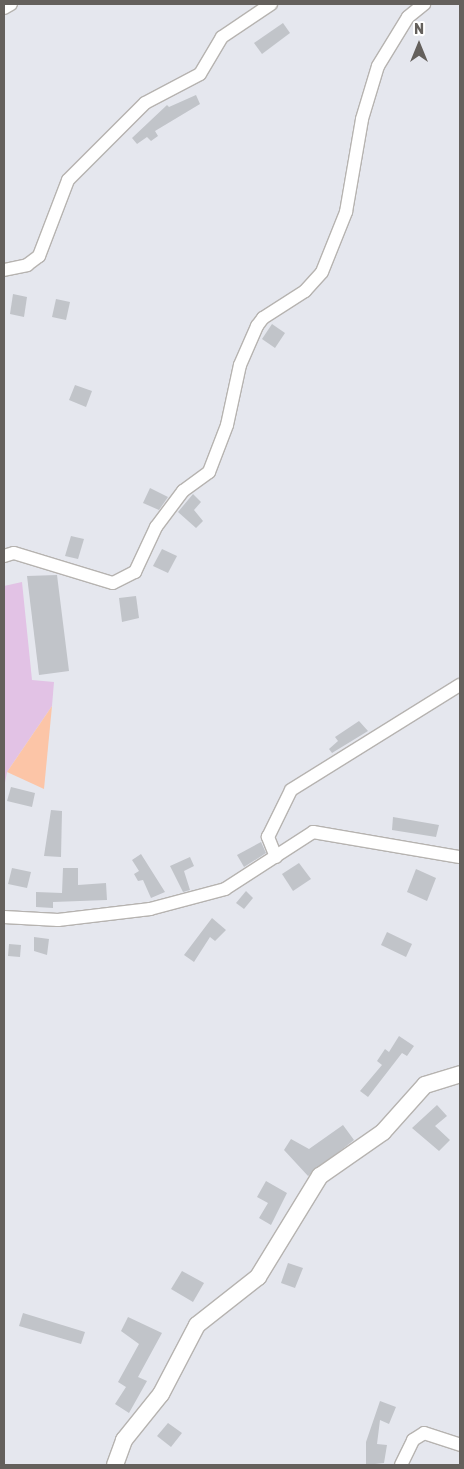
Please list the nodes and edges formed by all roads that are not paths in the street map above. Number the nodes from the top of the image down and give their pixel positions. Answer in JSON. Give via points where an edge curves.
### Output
{"nodes":[{"id":1,"x":11,"y":4,"type":"edge"},
{"id":2,"x":271,"y":4,"type":"edge"},
{"id":3,"x":424,"y":4,"type":"edge"},
{"id":4,"x":4,"y":8,"type":"edge"},
{"id":5,"x":4,"y":270,"type":"edge"},
{"id":6,"x":4,"y":556,"type":"edge"},
{"id":7,"x":460,"y":685,"type":"edge"},
{"id":8,"x":276,"y":857,"type":"junction"},
{"id":9,"x":460,"y":857,"type":"edge"},
{"id":10,"x":4,"y":917,"type":"edge"},
{"id":11,"x":460,"y":1074,"type":"edge"},
{"id":12,"x":460,"y":1445,"type":"edge"},
{"id":13,"x":115,"y":1465,"type":"edge"},
{"id":14,"x":401,"y":1465,"type":"edge"}],
"edges":[{"from":1,"to":4,"type":"street"},
{"from":2,"to":5,"type":"street","via":[[222,37],[200,74],[145,103],[68,180],[40,256],[27,266]]},
{"from":3,"to":6,"type":"street","via":[[408,17],[378,66],[362,119],[346,212],[322,272],[305,291],[263,318],[257,326],[240,364],[227,425],[209,472],[183,491],[156,527],[135,572],[113,583],[14,553]]},
{"from":7,"to":8,"type":"street","via":[[291,790],[268,837]]},
{"from":8,"to":9,"type":"street","via":[[313,832]]},
{"from":8,"to":10,"type":"street","via":[[225,889],[150,909],[58,920]]},
{"from":11,"to":13,"type":"street","via":[[425,1085],[383,1132],[320,1176],[258,1277],[197,1325],[161,1394],[124,1440]]},
{"from":12,"to":14,"type":"street","via":[[424,1433],[413,1440]]}]}
